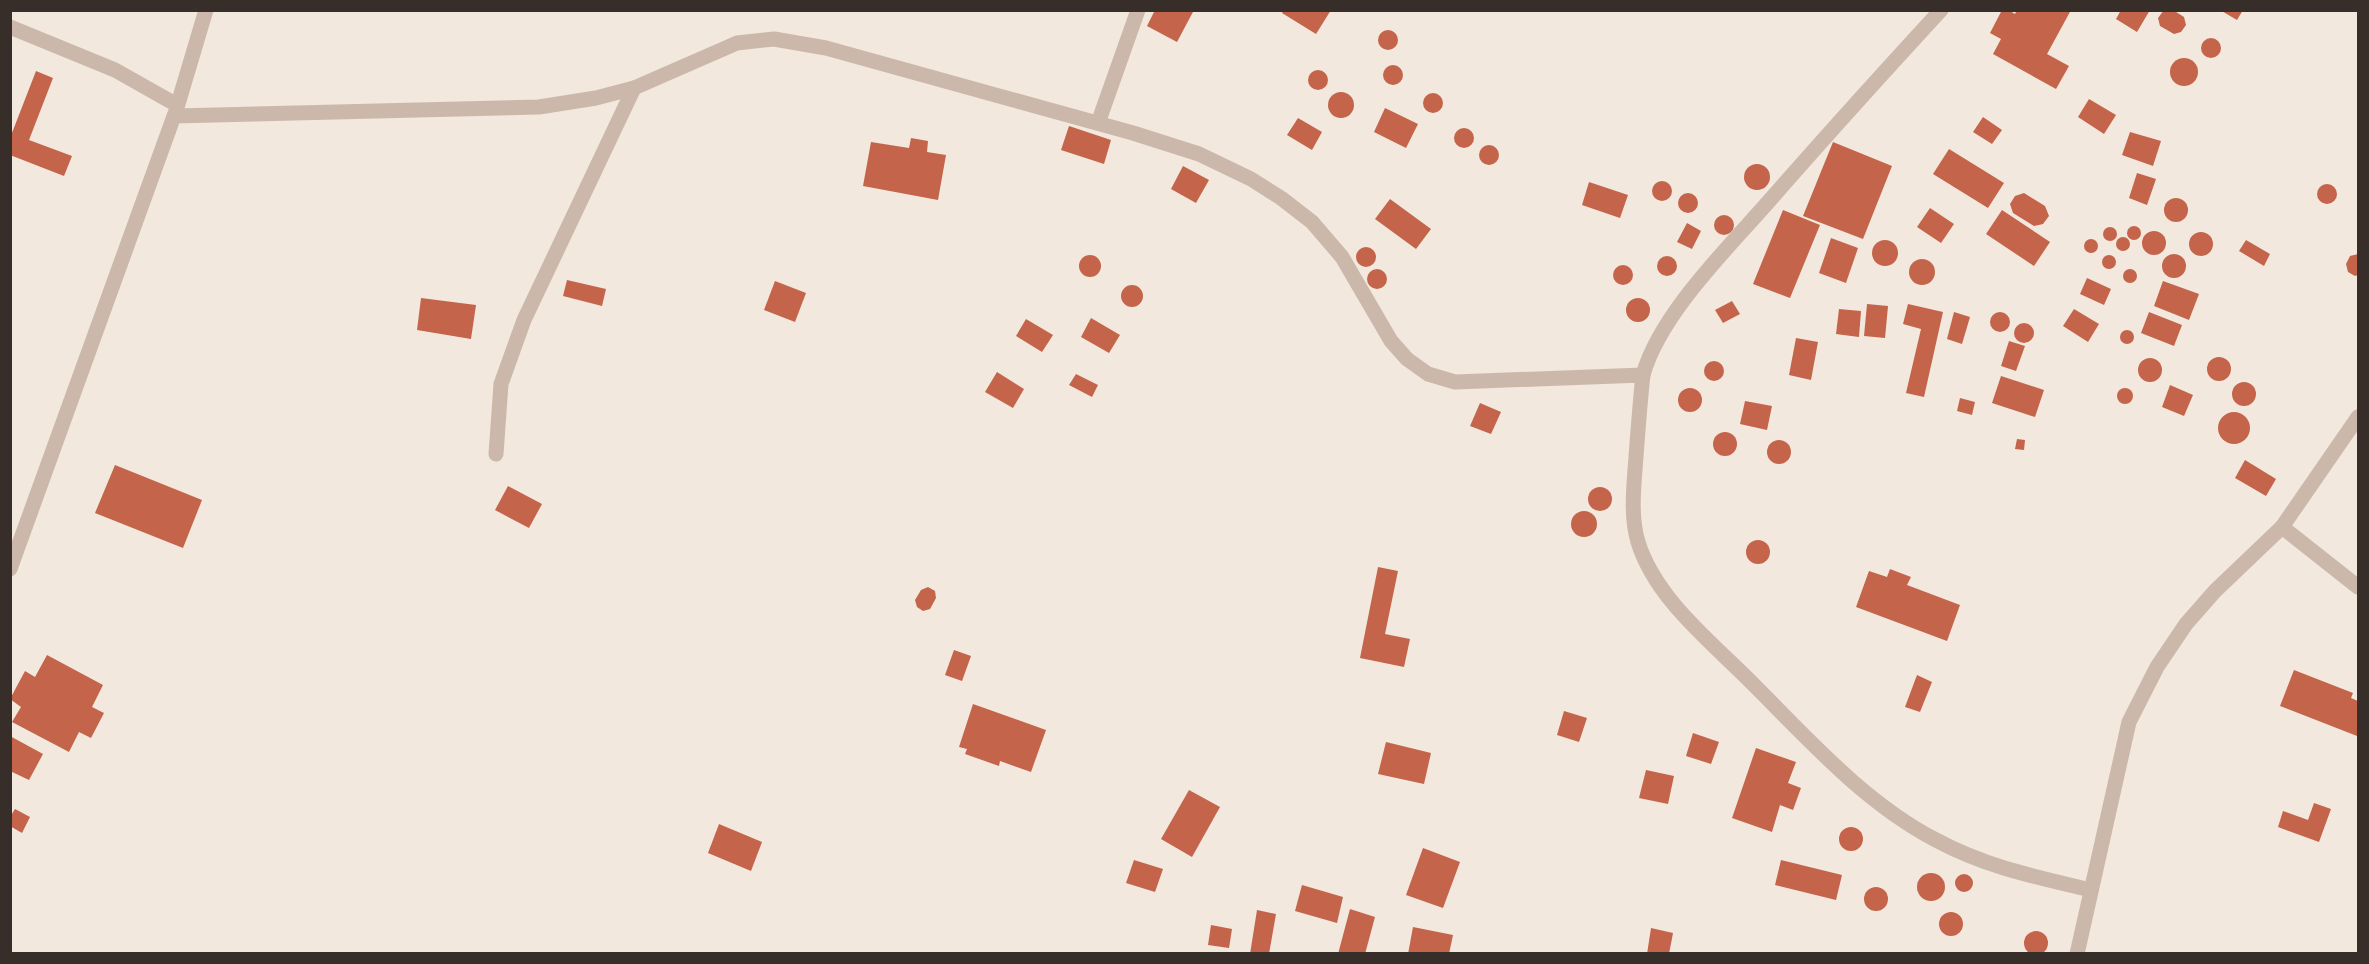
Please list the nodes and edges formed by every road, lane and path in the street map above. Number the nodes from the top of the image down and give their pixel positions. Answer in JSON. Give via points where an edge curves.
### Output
{"nodes":[{"id":1,"x":206,"y":10,"type":"edge"},
{"id":2,"x":1138,"y":10,"type":"edge"},
{"id":3,"x":1941,"y":10,"type":"edge"},
{"id":4,"x":10,"y":27,"type":"edge"},
{"id":5,"x":634,"y":87,"type":"junction"},
{"id":6,"x":176,"y":110,"type":"junction"},
{"id":7,"x":1098,"y":123,"type":"junction"},
{"id":8,"x":1643,"y":375,"type":"junction"},
{"id":9,"x":2358,"y":417,"type":"edge"},
{"id":10,"x":496,"y":454,"type":"dead end"},
{"id":11,"x":2282,"y":527,"type":"junction"},
{"id":12,"x":10,"y":569,"type":"edge"},
{"id":13,"x":2358,"y":587,"type":"edge"},
{"id":14,"x":2091,"y":890,"type":"junction"},
{"id":15,"x":2077,"y":954,"type":"edge"}],
"edges":[{"from":1,"to":6,"type":"street"},
{"from":2,"to":7,"type":"street"},
{"from":3,"to":8,"type":"street","via":[[1681,304],[1648,356]]},
{"from":4,"to":6,"type":"street","via":[[115,69]]},
{"from":5,"to":6,"type":"street","via":[[539,107]]},
{"from":5,"to":7,"type":"street","via":[[737,43],[774,39],[826,48]]},
{"from":5,"to":10,"type":"street","via":[[520,331],[501,384]]},
{"from":6,"to":12,"type":"street"},
{"from":7,"to":8,"type":"street","via":[[1199,154],[1281,198],[1312,222],[1342,257],[1391,341],[1428,374],[1455,382]]},
{"from":8,"to":14,"type":"street","via":[[1634,528],[1645,562],[1670,600],[1839,770],[1886,808],[1934,839],[1977,860]]},
{"from":9,"to":11,"type":"street"},
{"from":11,"to":13,"type":"street"},
{"from":11,"to":14,"type":"street","via":[[2215,591],[2186,624],[2157,667],[2129,722]]},
{"from":14,"to":15,"type":"street"}]}
